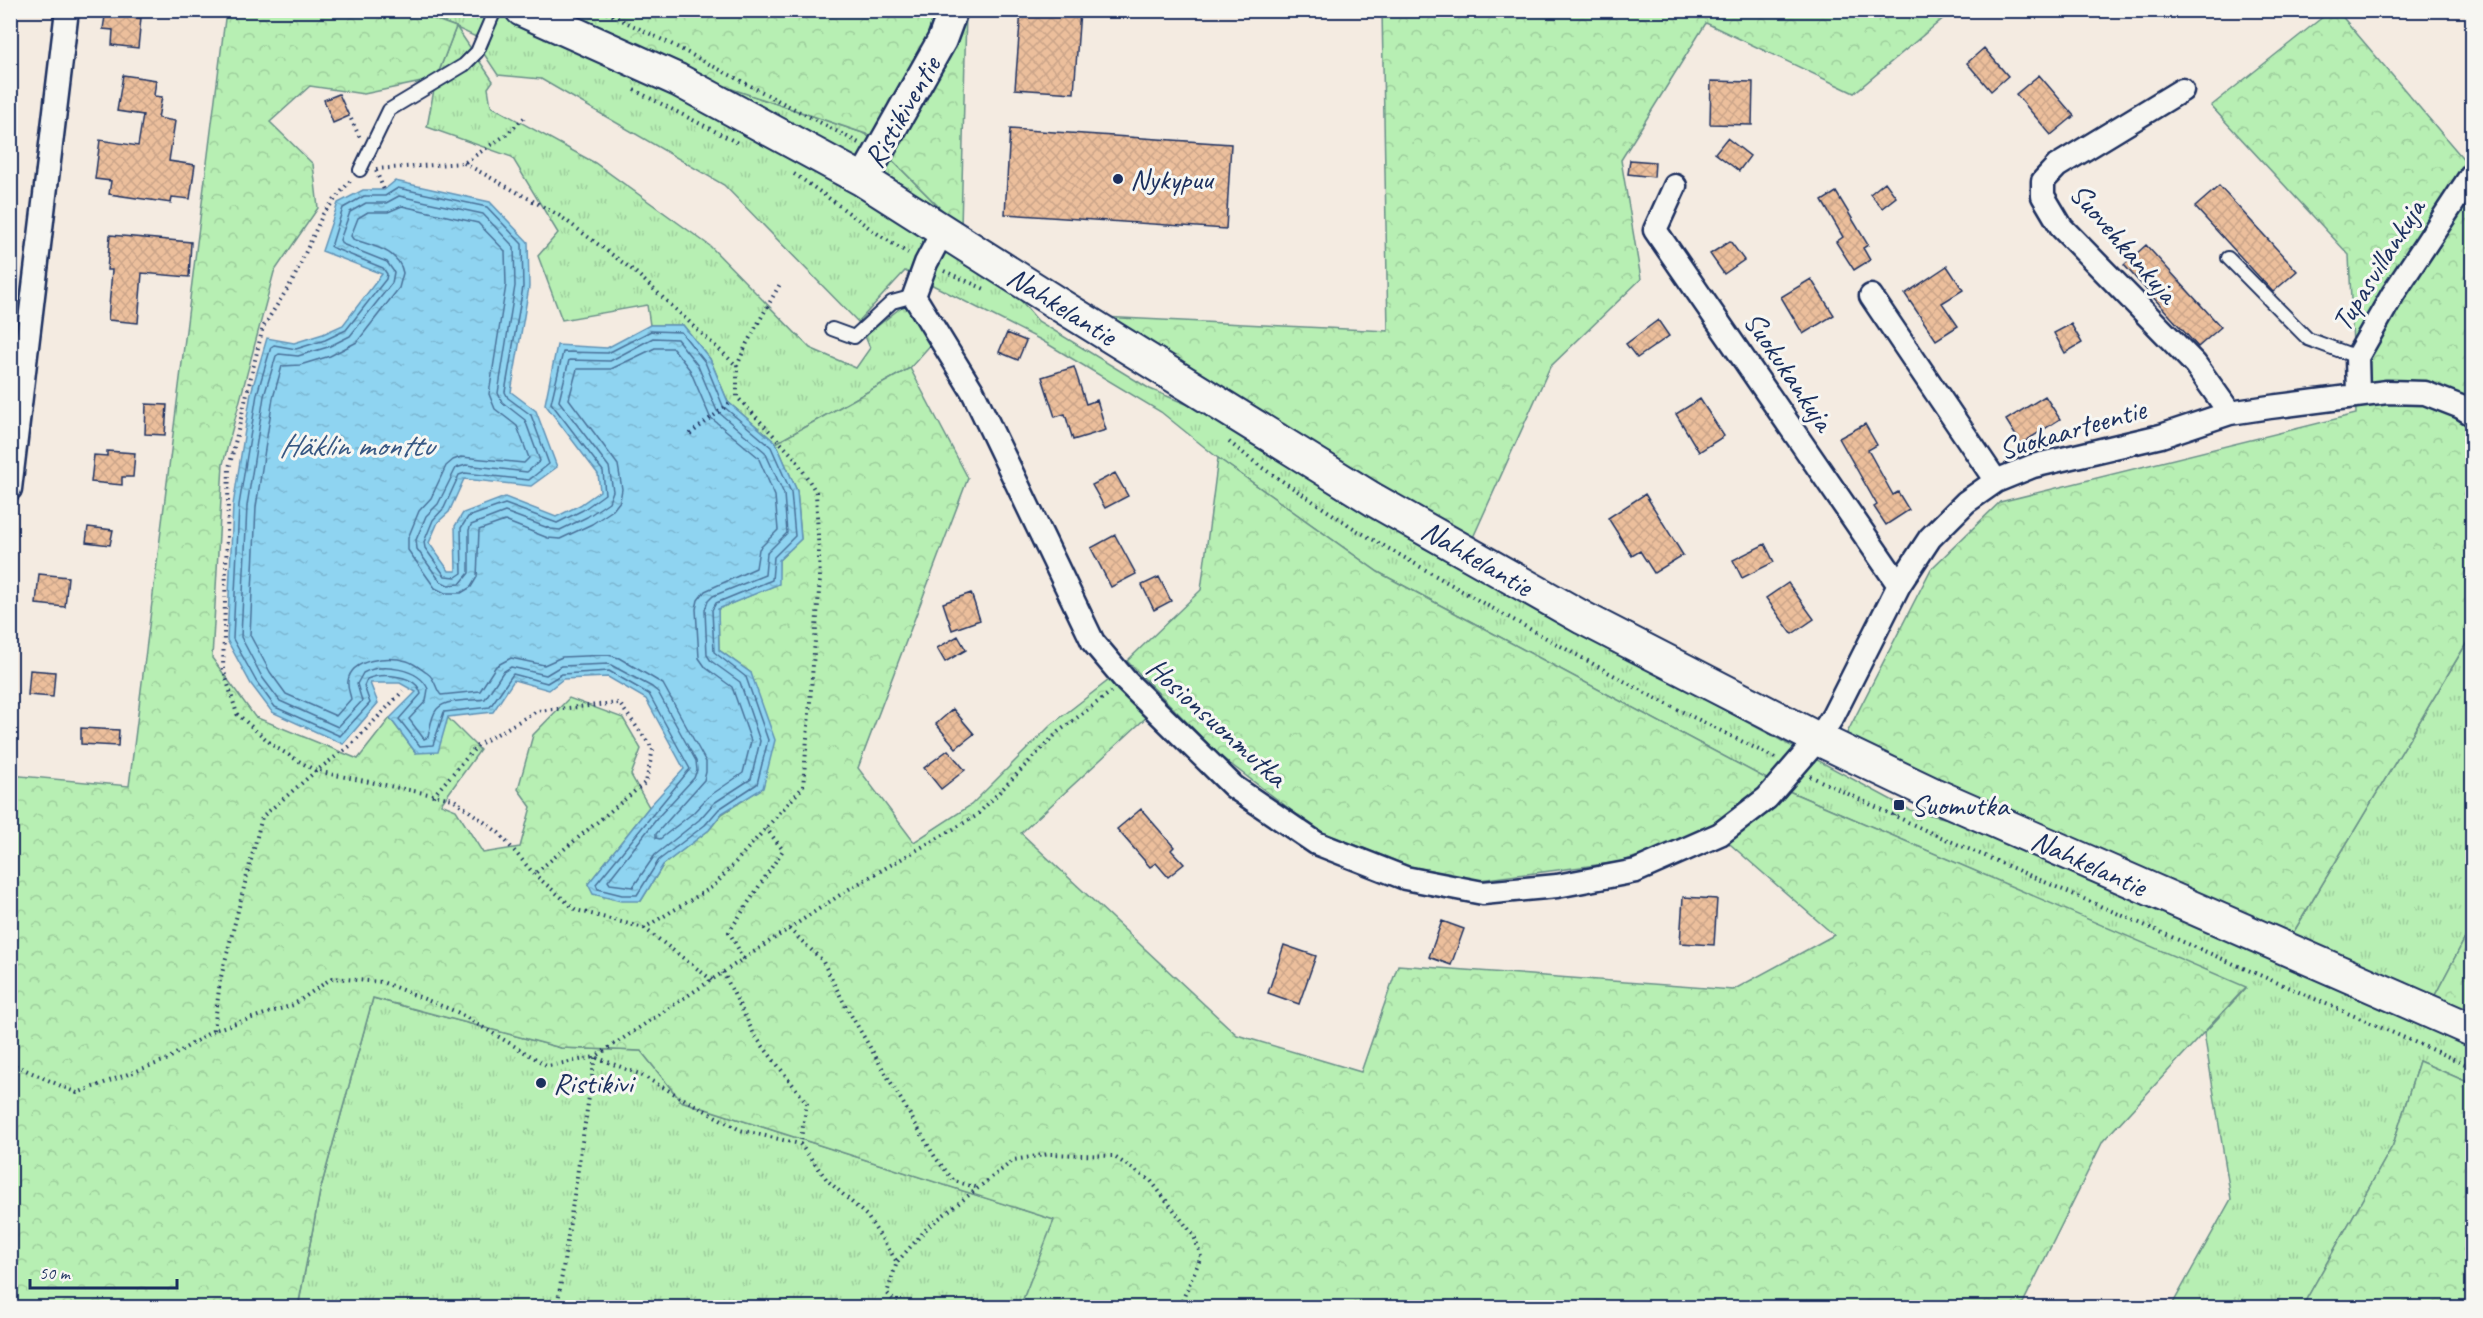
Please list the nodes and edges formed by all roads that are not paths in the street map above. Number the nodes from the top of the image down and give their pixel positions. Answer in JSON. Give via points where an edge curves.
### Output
{"nodes":[{"id":1,"x":67,"y":10,"type":"edge"},
{"id":2,"x":495,"y":10,"type":"edge"},
{"id":3,"x":522,"y":10,"type":"edge"},
{"id":4,"x":953,"y":10,"type":"edge"},
{"id":5,"x":2182,"y":90,"type":"dead end"},
{"id":6,"x":871,"y":167,"type":"junction"},
{"id":7,"x":360,"y":170,"type":"road end"},
{"id":8,"x":2472,"y":174,"type":"edge"},
{"id":9,"x":1675,"y":186,"type":"dead end"},
{"id":10,"x":943,"y":231,"type":"junction"},
{"id":11,"x":2228,"y":258,"type":"dead end"},
{"id":12,"x":914,"y":296,"type":"junction"},
{"id":13,"x":1871,"y":296,"type":"dead end"},
{"id":14,"x":832,"y":330,"type":"dead end"},
{"id":15,"x":2356,"y":357,"type":"junction"},
{"id":16,"x":2358,"y":395,"type":"junction"},
{"id":17,"x":2230,"y":413,"type":"junction"},
{"id":18,"x":2472,"y":414,"type":"edge"},
{"id":19,"x":1996,"y":481,"type":"junction"},
{"id":20,"x":10,"y":489,"type":"edge"},
{"id":21,"x":1899,"y":585,"type":"junction"},
{"id":22,"x":1818,"y":739,"type":"junction"},
{"id":23,"x":2472,"y":1030,"type":"edge"}],
"edges":[{"from":1,"to":20,"type":"street"},
{"from":2,"to":7,"type":"lane","via":[[477,52],[464,65],[389,110]]},
{"from":3,"to":6,"type":"main road","name":"Nahkelantie"},
{"from":4,"to":6,"type":"street","name":"Ristikiventie","via":[[942,40]]},
{"from":5,"to":17,"type":"street","name":"Suovehkankuja","via":[[2057,166],[2043,181],[2043,196],[2062,228],[2195,364]]},
{"from":6,"to":10,"type":"main road","name":"Nahkelantie"},
{"from":8,"to":15,"type":"street","name":"Tupasvillankuja"},
{"from":9,"to":21,"type":"street","name":"Suokukankuja","via":[[1656,230]]},
{"from":10,"to":12,"type":"street"},
{"from":10,"to":22,"type":"main road","name":"Nahkelantie","via":[[1374,500],[1583,618]]},
{"from":11,"to":15,"type":"lane","via":[[2308,339]]},
{"from":12,"to":14,"type":"lane","via":[[892,302],[854,337]]},
{"from":12,"to":22,"type":"street","name":"Hosionsuonmutka","via":[[973,392],[1093,642],[1125,681],[1234,787],[1316,843],[1405,878],[1483,893],[1557,886],[1636,871],[1720,834],[1767,798]]},
{"from":13,"to":19,"type":"street"},
{"from":15,"to":16,"type":"street","name":"Tupasvillankuja"},
{"from":16,"to":17,"type":"street","name":"Suokaarteentie"},
{"from":16,"to":18,"type":"street","name":"Suokaarteentie","via":[[2425,393]]},
{"from":17,"to":19,"type":"street","name":"Suokaarteentie","via":[[2161,436],[2033,466]]},
{"from":19,"to":21,"type":"street","name":"Suokaarteentie","via":[[1966,502],[1930,538]]},
{"from":21,"to":22,"type":"street","name":"Suokaarteentie"},
{"from":22,"to":23,"type":"main road","name":"Nahkelantie","via":[[1933,794]]}]}
